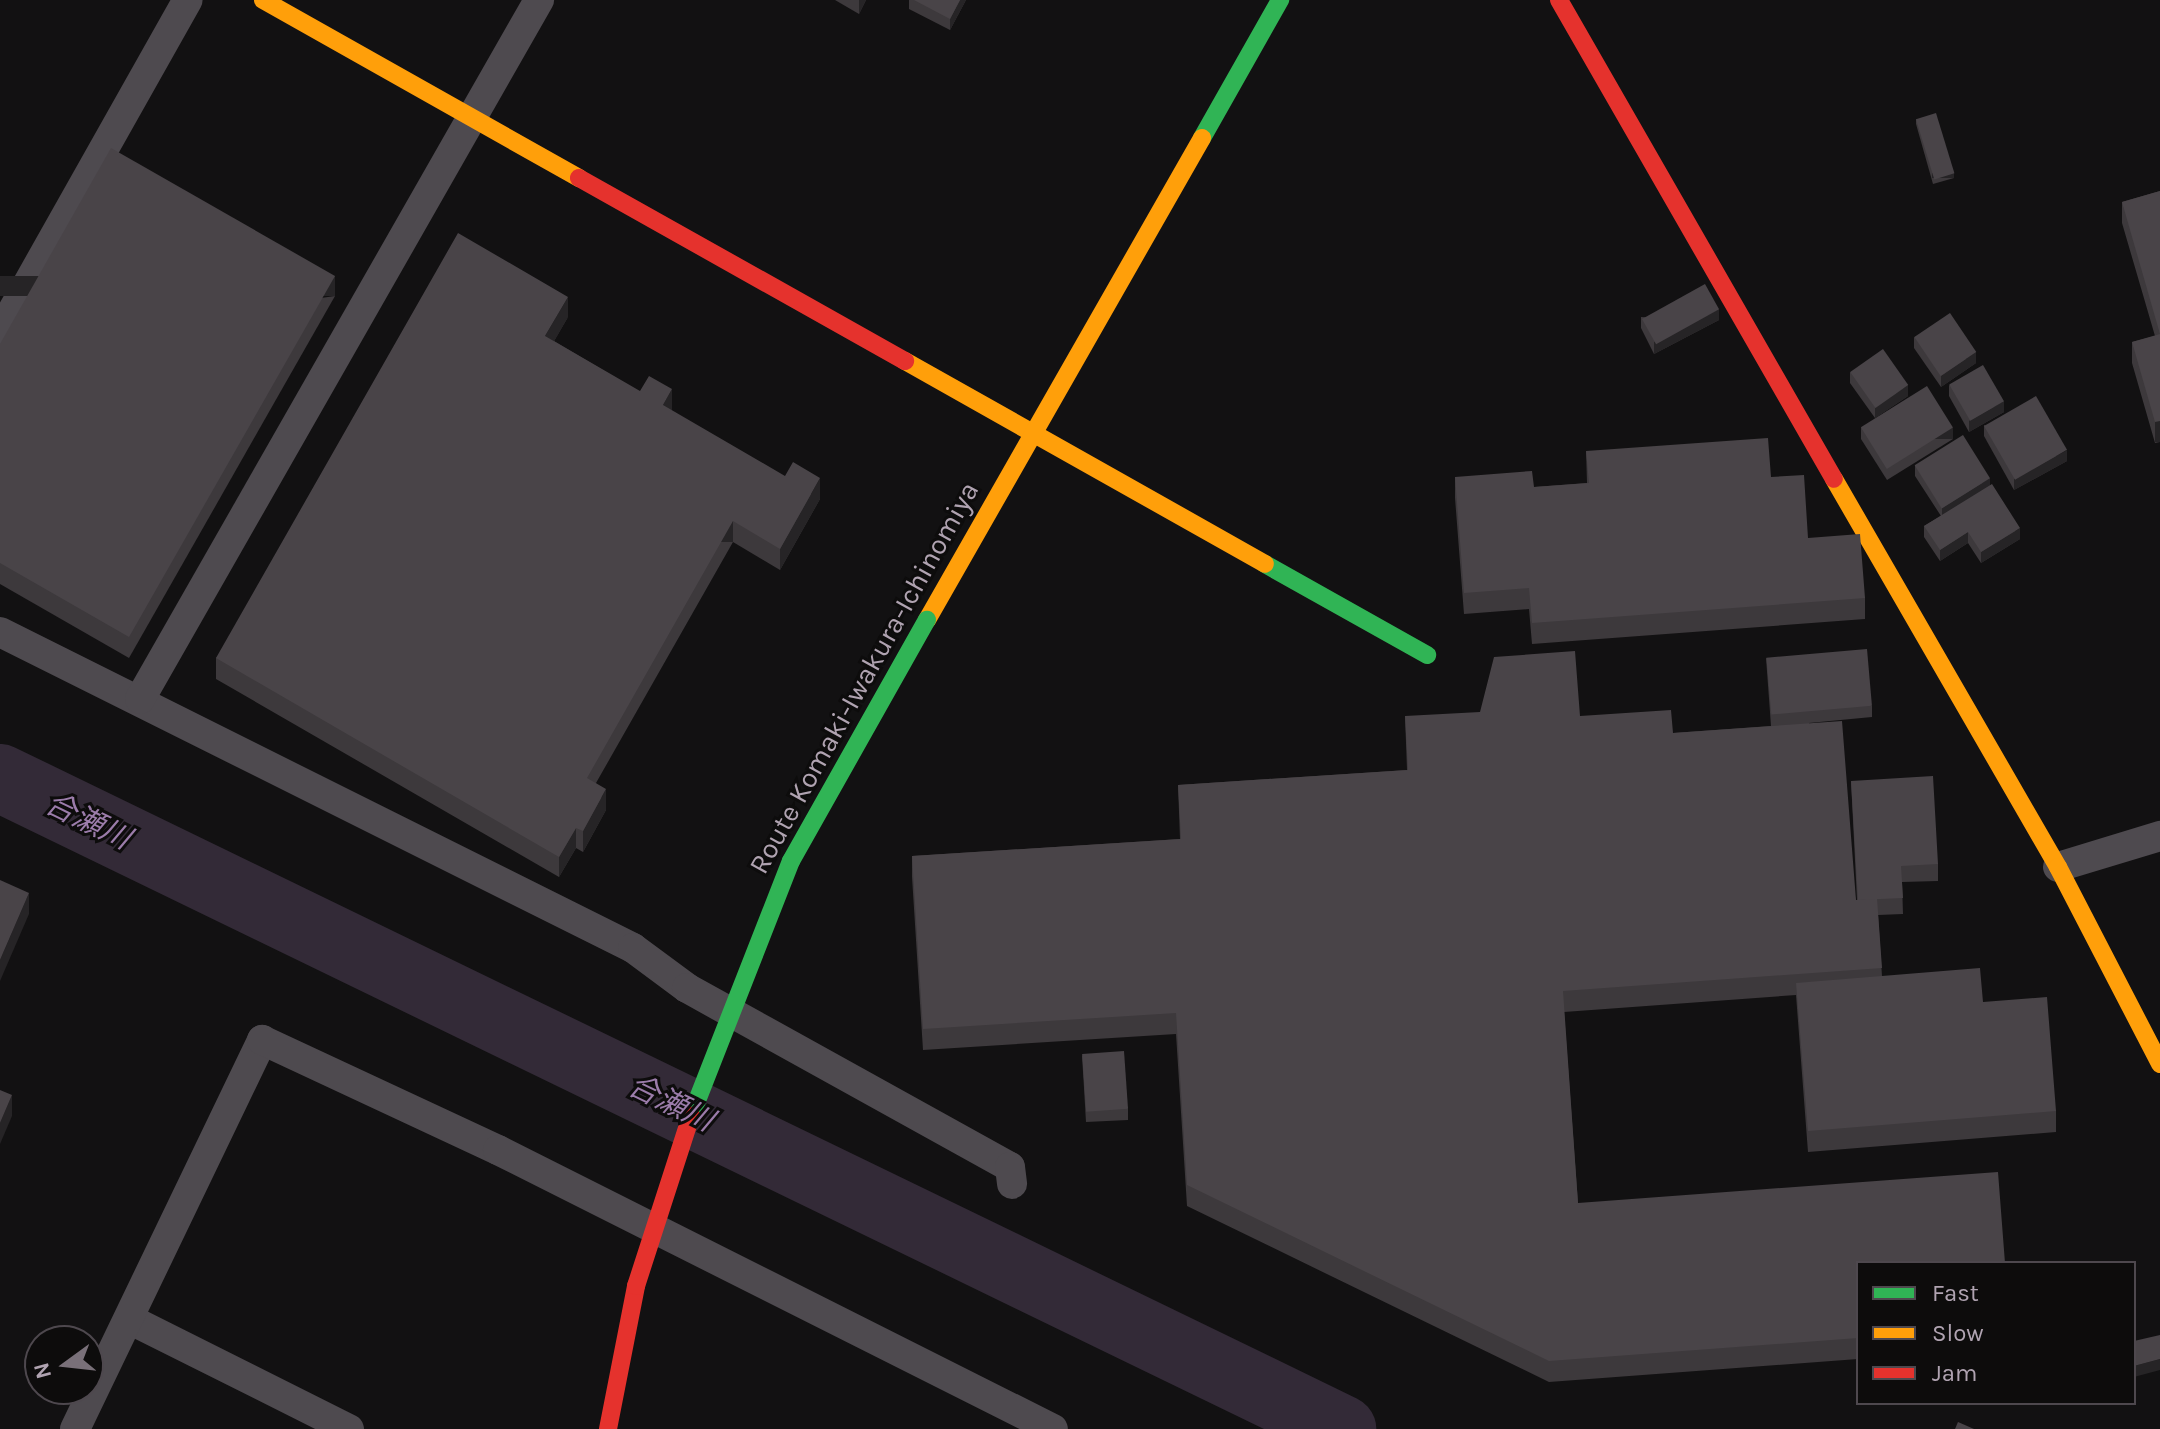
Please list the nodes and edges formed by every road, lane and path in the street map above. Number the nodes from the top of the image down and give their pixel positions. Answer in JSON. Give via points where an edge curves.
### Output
{"nodes":[{"id":1,"x":188,"y":0,"type":"edge"},
{"id":2,"x":263,"y":0,"type":"edge"},
{"id":3,"x":539,"y":0,"type":"edge"},
{"id":4,"x":1280,"y":0,"type":"edge"},
{"id":5,"x":1559,"y":0,"type":"edge"},
{"id":6,"x":473,"y":117,"type":"junction"},
{"id":7,"x":0,"y":333,"type":"edge"},
{"id":8,"x":1030,"y":434,"type":"junction"},
{"id":9,"x":0,"y":632,"type":"edge"},
{"id":10,"x":1427,"y":655,"type":"dead end"},
{"id":11,"x":140,"y":699,"type":"junction"},
{"id":12,"x":2160,"y":836,"type":"edge"},
{"id":13,"x":2058,"y":867,"type":"junction"},
{"id":14,"x":2160,"y":1064,"type":"edge"},
{"id":15,"x":1012,"y":1184,"type":"dead end"},
{"id":16,"x":129,"y":1319,"type":"junction"},
{"id":17,"x":75,"y":1429,"type":"edge"},
{"id":18,"x":349,"y":1429,"type":"edge"},
{"id":19,"x":608,"y":1429,"type":"edge"},
{"id":20,"x":1053,"y":1429,"type":"edge"}],
"edges":[{"from":1,"to":7,"type":"street"},
{"from":2,"to":6,"type":"street"},
{"from":3,"to":6,"type":"street"},
{"from":4,"to":8,"type":"street","name":"Route Komaki-Iwakura-Ichinomiya"},
{"from":5,"to":13,"type":"street"},
{"from":6,"to":8,"type":"street"},
{"from":6,"to":11,"type":"street"},
{"from":8,"to":10,"type":"street"},
{"from":8,"to":19,"type":"street","name":"Route Komaki-Iwakura-Ichinomiya","bridge":true,"via":[[791,861],[708,1064],[636,1286]]},
{"from":9,"to":11,"type":"street"},
{"from":11,"to":15,"type":"street","via":[[633,948],[687,988],[1010,1167]]},
{"from":12,"to":13,"type":"street"},
{"from":13,"to":14,"type":"street"},
{"from":16,"to":17,"type":"street"},
{"from":16,"to":18,"type":"street"},
{"from":16,"to":20,"type":"street","via":[[262,1040],[498,1150]]}]}
